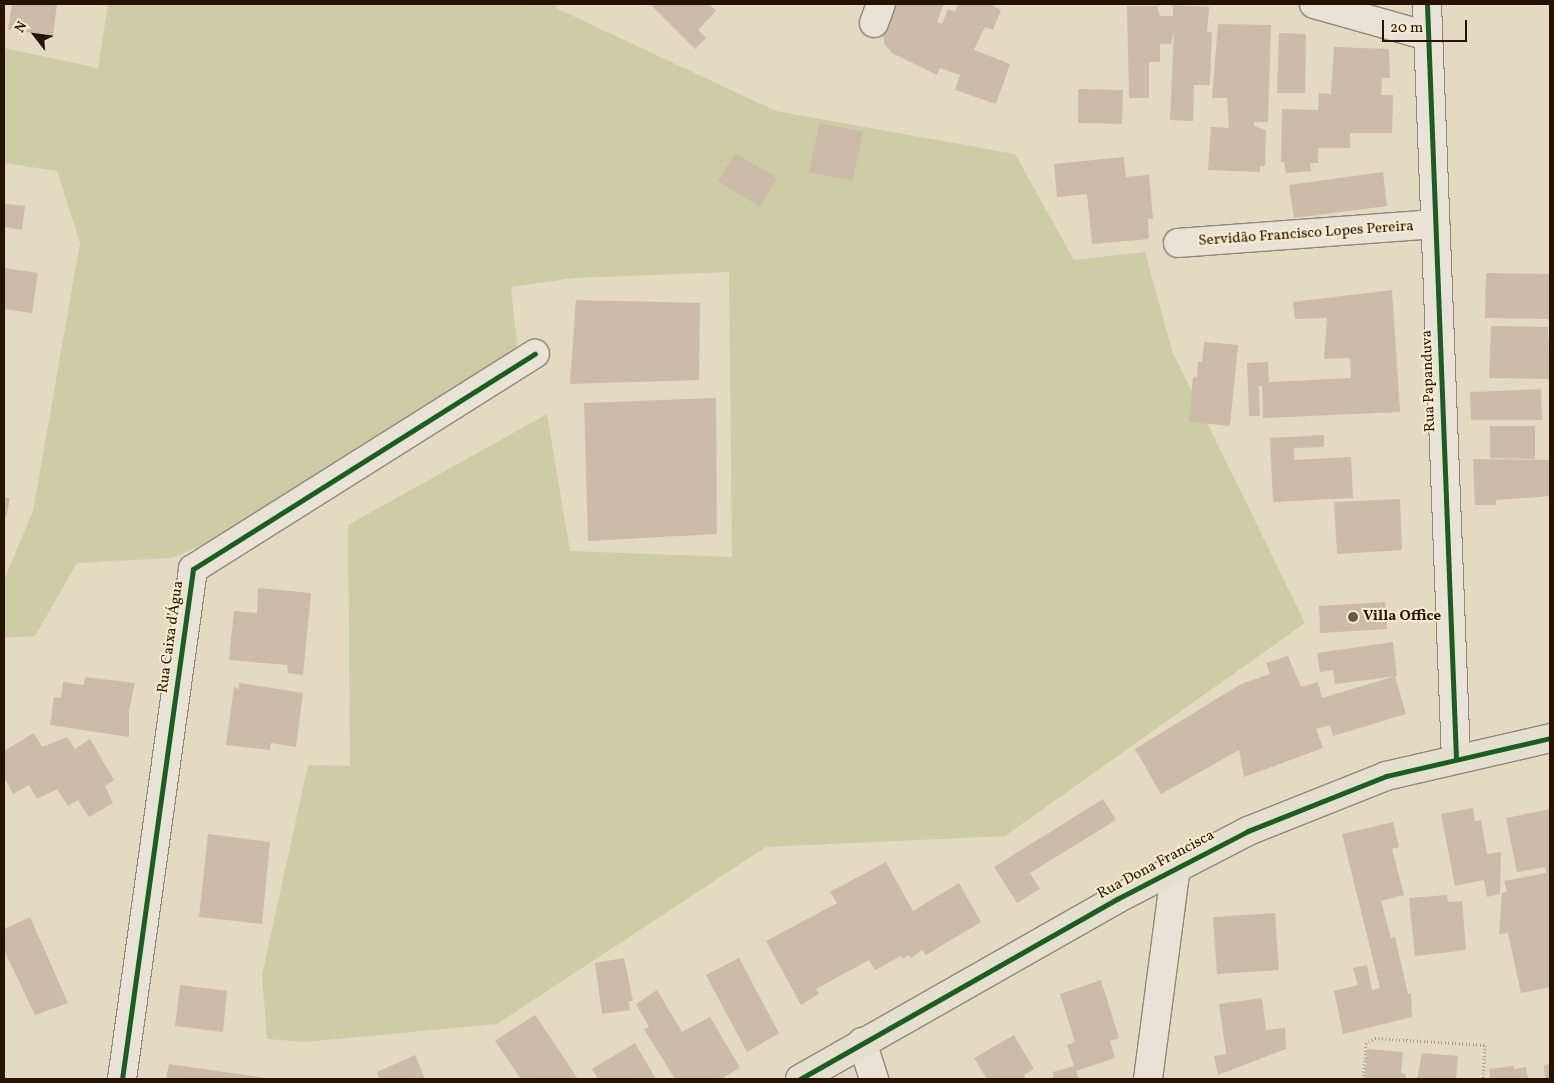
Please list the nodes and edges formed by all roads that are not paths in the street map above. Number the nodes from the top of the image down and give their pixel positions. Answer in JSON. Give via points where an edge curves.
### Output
{"nodes":[{"id":1,"x":1314,"y":4,"type":"edge"},
{"id":2,"x":1427,"y":4,"type":"edge"},
{"id":3,"x":1428,"y":36,"type":"junction"},
{"id":4,"x":1435,"y":224,"type":"junction"},
{"id":5,"x":1178,"y":243,"type":"dead end"},
{"id":6,"x":536,"y":354,"type":"dead end"},
{"id":7,"x":1550,"y":738,"type":"edge"},
{"id":8,"x":1456,"y":758,"type":"junction"},
{"id":9,"x":1176,"y":866,"type":"junction"},
{"id":10,"x":862,"y":1042,"type":"junction"},
{"id":11,"x":122,"y":1079,"type":"edge"},
{"id":12,"x":800,"y":1079,"type":"edge"},
{"id":13,"x":874,"y":1079,"type":"edge"},
{"id":14,"x":1148,"y":1079,"type":"edge"}],
"edges":[{"from":1,"to":3,"type":"street"},
{"from":2,"to":3,"type":"street","name":"Rua Papanduva"},
{"from":3,"to":4,"type":"street","name":"Rua Papanduva"},
{"from":4,"to":5,"type":"street","name":"Servidão Francisco Lopes Pereira"},
{"from":4,"to":8,"type":"street","name":"Rua Papanduva"},
{"from":6,"to":11,"type":"street","name":"Rua Caixa d'Água","via":[[193,569]]},
{"from":7,"to":8,"type":"main road","name":"Rua Dona Francisca"},
{"from":8,"to":9,"type":"main road","name":"Rua Dona Francisca","via":[[1386,776],[1341,792]]},
{"from":9,"to":10,"type":"main road","name":"Rua Dona Francisca"},
{"from":9,"to":14,"type":"street"},
{"from":10,"to":12,"type":"main road","name":"Rua Dona Francisca"},
{"from":10,"to":13,"type":"street"}]}
